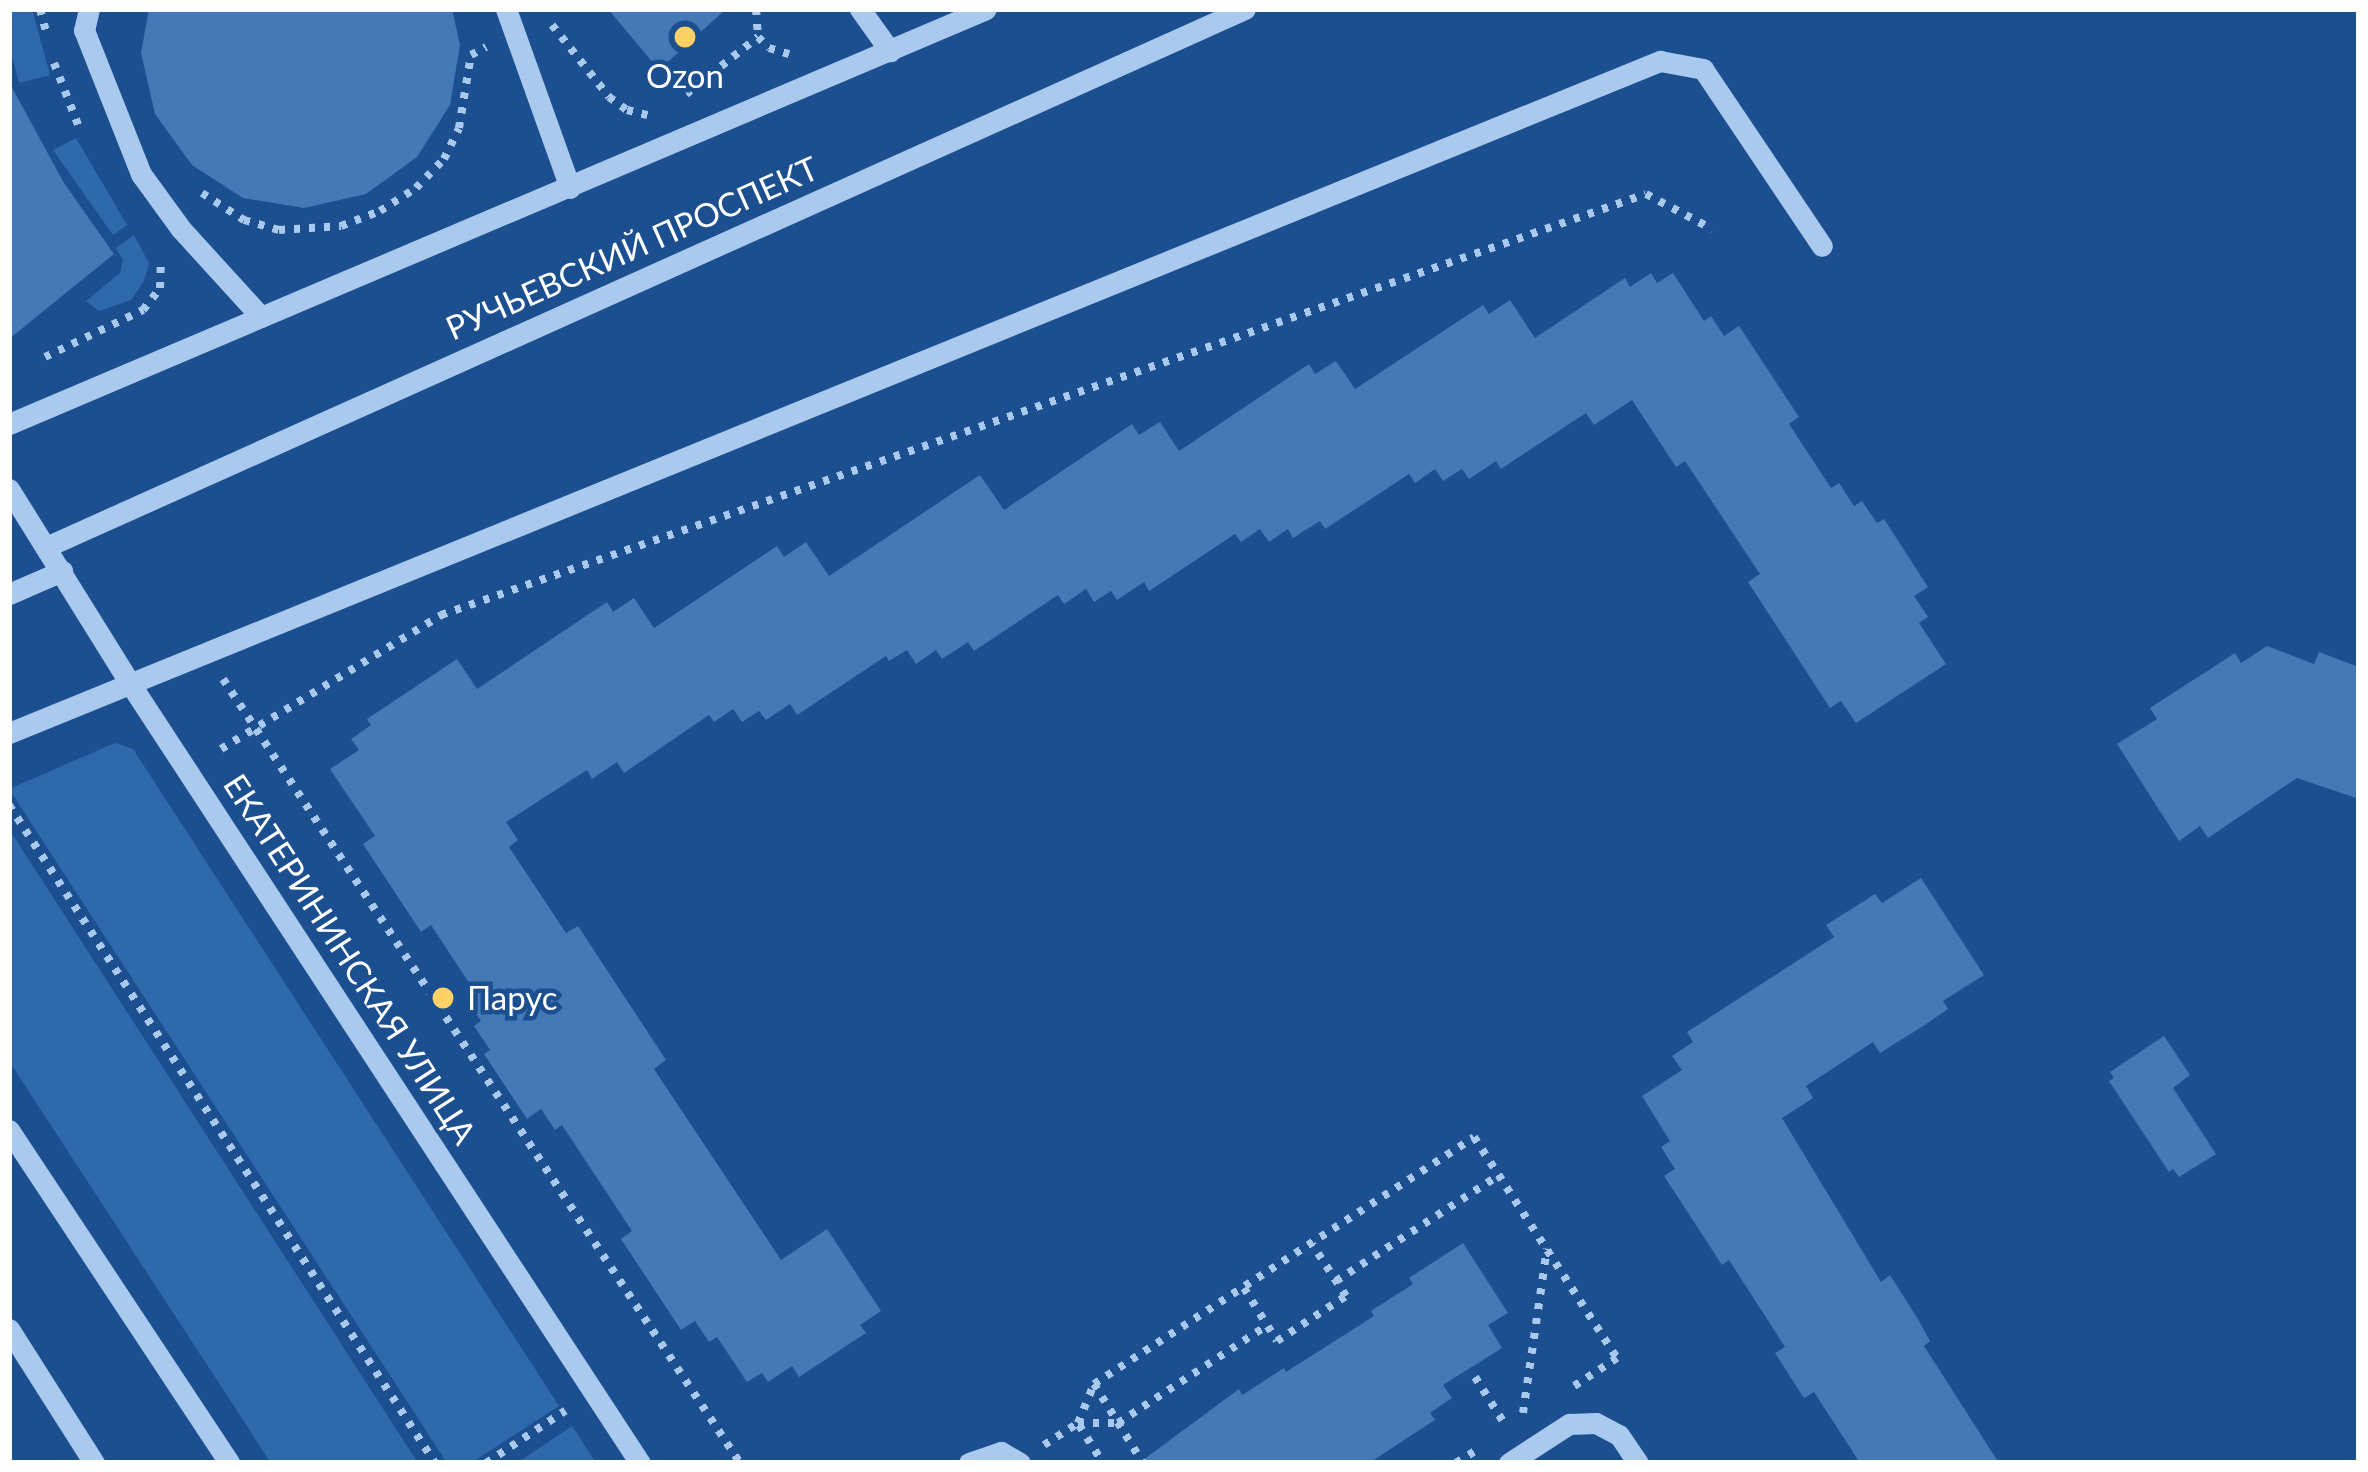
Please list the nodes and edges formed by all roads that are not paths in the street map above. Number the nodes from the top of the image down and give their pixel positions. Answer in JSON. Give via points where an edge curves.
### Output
{"nodes":[{"id":1,"x":89,"y":9,"type":"edge"},
{"id":2,"x":506,"y":9,"type":"edge"},
{"id":3,"x":860,"y":9,"type":"edge"},
{"id":4,"x":986,"y":9,"type":"edge"},
{"id":5,"x":1245,"y":9,"type":"edge"},
{"id":6,"x":890,"y":51,"type":"junction"},
{"id":7,"x":570,"y":188,"type":"junction"},
{"id":8,"x":1822,"y":246,"type":"dead end"},
{"id":9,"x":260,"y":317,"type":"junction"},
{"id":10,"x":9,"y":424,"type":"edge"},
{"id":11,"x":9,"y":489,"type":"edge"},
{"id":12,"x":31,"y":523,"type":"junction"},
{"id":13,"x":9,"y":533,"type":"edge"},
{"id":14,"x":46,"y":547,"type":"junction"},
{"id":15,"x":62,"y":571,"type":"junction"},
{"id":16,"x":9,"y":594,"type":"edge"},
{"id":17,"x":131,"y":685,"type":"junction"},
{"id":18,"x":9,"y":733,"type":"edge"},
{"id":19,"x":9,"y":1130,"type":"edge"},
{"id":20,"x":9,"y":1329,"type":"edge"},
{"id":21,"x":1020,"y":1462,"type":"edge"},
{"id":22,"x":94,"y":1463,"type":"edge"},
{"id":23,"x":229,"y":1463,"type":"edge"},
{"id":24,"x":640,"y":1463,"type":"edge"},
{"id":25,"x":969,"y":1463,"type":"edge"},
{"id":26,"x":1509,"y":1463,"type":"edge"},
{"id":27,"x":1638,"y":1463,"type":"edge"}],
"edges":[{"from":1,"to":9,"type":"street","via":[[84,30],[141,174]]},
{"from":2,"to":7,"type":"street"},
{"from":3,"to":6,"type":"street"},
{"from":4,"to":6,"type":"street"},
{"from":5,"to":14,"type":"street","name":"РУЧЬЕВСКИЙ ПРОСПЕКТ"},
{"from":6,"to":7,"type":"street"},
{"from":7,"to":9,"type":"street"},
{"from":8,"to":17,"type":"street","via":[[1703,69],[1660,61]]},
{"from":9,"to":10,"type":"street"},
{"from":11,"to":12,"type":"street","name":"ЕКАТЕРИНИНСКАЯ УЛИЦА"},
{"from":12,"to":13,"type":"street"},
{"from":12,"to":14,"type":"street","name":"ЕКАТЕРИНИНСКАЯ УЛИЦА"},
{"from":14,"to":15,"type":"street","name":"ЕКАТЕРИНИНСКАЯ УЛИЦА"},
{"from":15,"to":16,"type":"street"},
{"from":15,"to":17,"type":"street","name":"ЕКАТЕРИНИНСКАЯ УЛИЦА"},
{"from":17,"to":18,"type":"street"},
{"from":17,"to":24,"type":"street","name":"ЕКАТЕРИНИНСКАЯ УЛИЦА"},
{"from":19,"to":23,"type":"street"},
{"from":20,"to":22,"type":"street"},
{"from":21,"to":25,"type":"street","via":[[1001,1452]]},
{"from":26,"to":27,"type":"street","via":[[1569,1424],[1596,1423],[1619,1435]]}]}
